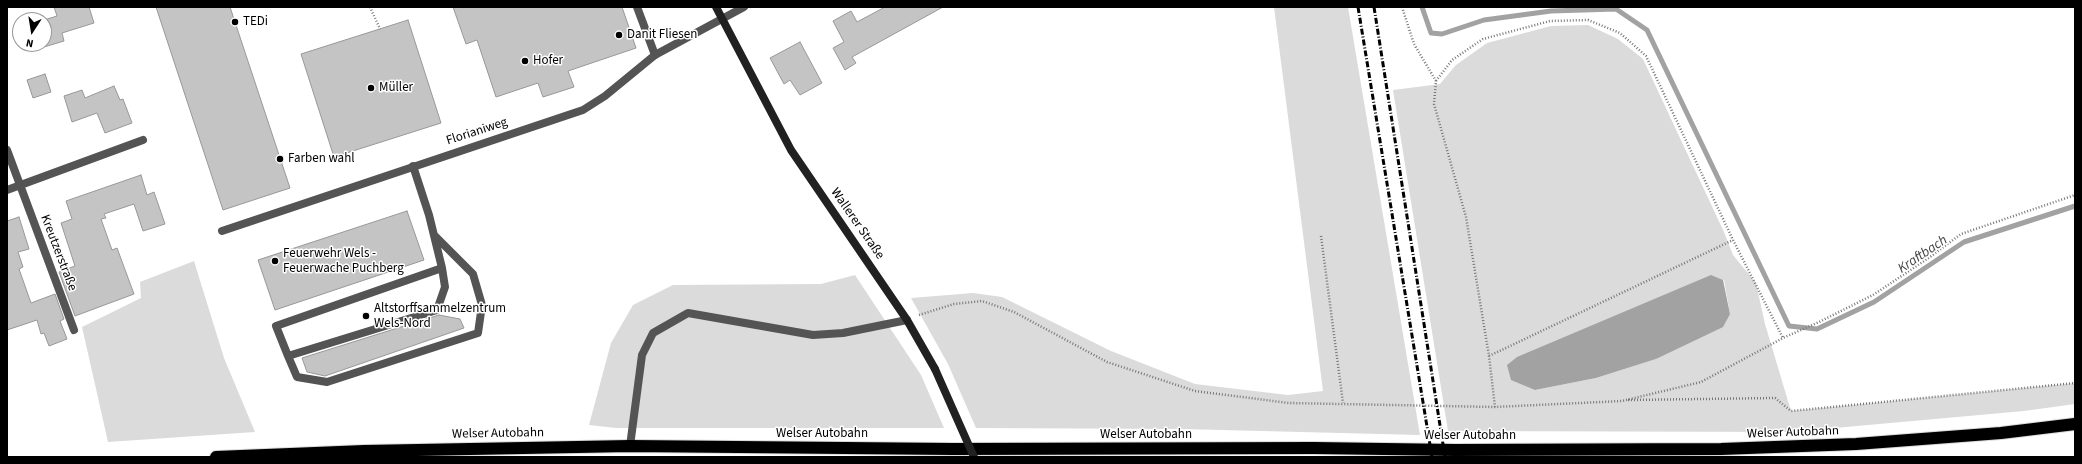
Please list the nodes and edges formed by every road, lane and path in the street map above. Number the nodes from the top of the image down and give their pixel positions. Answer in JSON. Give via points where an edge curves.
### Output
{"nodes":[{"id":1,"x":370,"y":7,"type":"edge"},
{"id":2,"x":637,"y":7,"type":"edge"},
{"id":3,"x":716,"y":7,"type":"edge"},
{"id":4,"x":744,"y":7,"type":"edge"},
{"id":5,"x":1402,"y":7,"type":"edge"},
{"id":6,"x":721,"y":20,"type":"junction"},
{"id":7,"x":380,"y":28,"type":"dead end"},
{"id":8,"x":655,"y":55,"type":"junction"},
{"id":9,"x":1436,"y":81,"type":"junction"},
{"id":10,"x":143,"y":140,"type":"dead end"},
{"id":11,"x":7,"y":150,"type":"edge"},
{"id":12,"x":413,"y":166,"type":"junction"},
{"id":13,"x":19,"y":185,"type":"junction"},
{"id":14,"x":7,"y":190,"type":"edge"},
{"id":15,"x":2075,"y":195,"type":"edge"},
{"id":16,"x":222,"y":231,"type":"dead end"},
{"id":17,"x":434,"y":235,"type":"junction"},
{"id":18,"x":1321,"y":236,"type":"dead end"},
{"id":19,"x":1733,"y":240,"type":"junction"},
{"id":20,"x":442,"y":268,"type":"junction"},
{"id":21,"x":907,"y":320,"type":"junction"},
{"id":22,"x":74,"y":330,"type":"dead end"},
{"id":23,"x":1783,"y":338,"type":"junction"},
{"id":24,"x":288,"y":356,"type":"junction"},
{"id":25,"x":1489,"y":356,"type":"junction"},
{"id":26,"x":2075,"y":383,"type":"edge"},
{"id":27,"x":1622,"y":400,"type":"junction"},
{"id":28,"x":1342,"y":403,"type":"junction"},
{"id":29,"x":1495,"y":406,"type":"junction"},
{"id":30,"x":2075,"y":424,"type":"edge"},
{"id":31,"x":630,"y":446,"type":"junction"},
{"id":32,"x":216,"y":457,"type":"edge"},
{"id":33,"x":974,"y":457,"type":"edge"}],
"edges":[{"from":1,"to":7,"type":"path"},
{"from":2,"to":8,"type":"street"},
{"from":3,"to":6,"type":"street","name":"Wallerer Straße"},
{"from":4,"to":6,"type":"street","name":"Florianiweg"},
{"from":5,"to":9,"type":"path","via":[[1414,44]]},
{"from":6,"to":8,"type":"street","name":"Florianiweg"},
{"from":6,"to":21,"type":"street","name":"Wallerer Straße","via":[[791,150]]},
{"from":8,"to":12,"type":"street","name":"Florianiweg","via":[[605,96],[583,110]]},
{"from":9,"to":19,"type":"path","via":[[1452,60],[1484,39],[1550,21],[1588,20],[1620,33],[1646,56]]},
{"from":9,"to":25,"type":"path","via":[[1434,104],[1466,216]]},
{"from":10,"to":13,"type":"street"},
{"from":11,"to":13,"type":"street","name":"Kreutzerstraße"},
{"from":12,"to":16,"type":"street","name":"Florianiweg"},
{"from":12,"to":17,"type":"street"},
{"from":13,"to":14,"type":"street"},
{"from":13,"to":22,"type":"street","name":"Kreutzerstraße"},
{"from":15,"to":23,"type":"path","via":[[1961,234],[1873,295]]},
{"from":17,"to":20,"type":"street"},
{"from":17,"to":24,"type":"street","via":[[472,274],[482,305],[478,333],[327,382],[297,377]]},
{"from":18,"to":28,"type":"path"},
{"from":19,"to":23,"type":"path"},
{"from":19,"to":25,"type":"path"},
{"from":20,"to":24,"type":"street","via":[[446,286],[438,310]]},
{"from":20,"to":24,"type":"street","via":[[276,326]]},
{"from":21,"to":28,"type":"path","via":[[954,304],[982,301],[1014,312],[1107,362],[1195,391],[1289,403]]},
{"from":21,"to":31,"type":"street","via":[[843,333],[813,335],[688,313],[653,333],[642,355]]},
{"from":21,"to":33,"type":"street","name":"Wallerer Straße","bridge":true,"via":[[935,369]]},
{"from":23,"to":27,"type":"path","via":[[1701,382]]},
{"from":25,"to":29,"type":"path"},
{"from":26,"to":27,"type":"path","via":[[1791,411],[1775,398]]},
{"from":27,"to":29,"type":"path"},
{"from":28,"to":29,"type":"path"},
{"from":30,"to":31,"type":"highway","name":"Welser Autobahn","via":[[2001,433],[1872,443],[1721,449],[953,449]]},
{"from":31,"to":32,"type":"highway","name":"Welser Autobahn","via":[[364,451]]}]}
